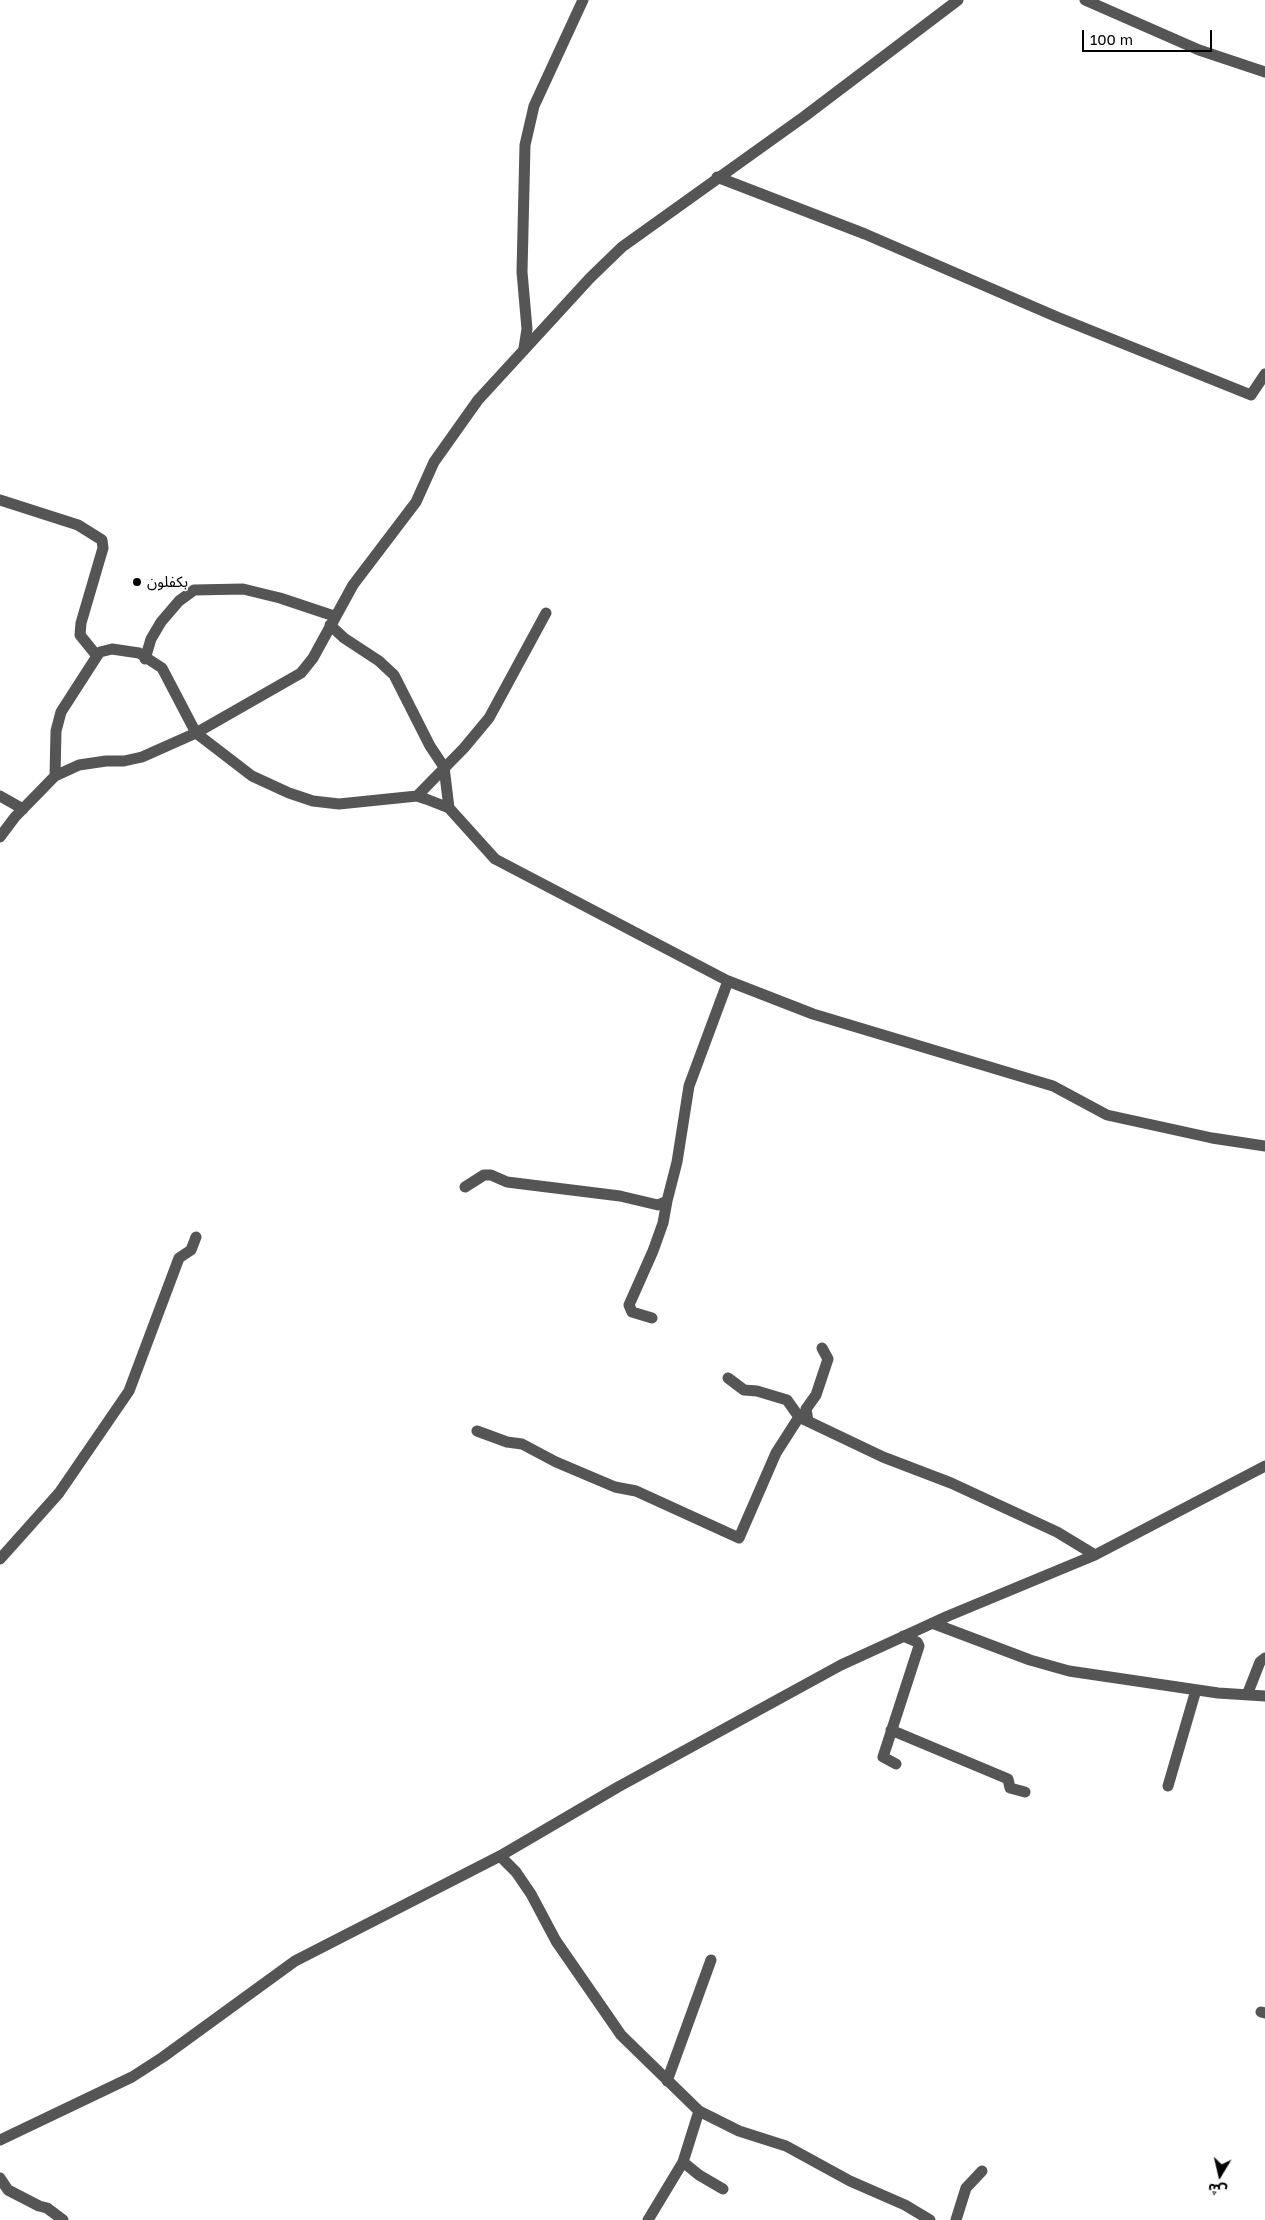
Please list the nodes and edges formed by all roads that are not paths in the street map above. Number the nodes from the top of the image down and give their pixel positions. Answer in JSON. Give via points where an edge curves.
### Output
{"nodes":[{"id":1,"x":584,"y":0,"type":"edge"},
{"id":2,"x":958,"y":0,"type":"edge"},
{"id":3,"x":1085,"y":0,"type":"edge"},
{"id":4,"x":1265,"y":72,"type":"edge"},
{"id":5,"x":717,"y":177,"type":"junction"},
{"id":6,"x":524,"y":348,"type":"junction"},
{"id":7,"x":1265,"y":374,"type":"edge"},
{"id":8,"x":0,"y":500,"type":"edge"},
{"id":9,"x":546,"y":613,"type":"dead end"},
{"id":10,"x":332,"y":620,"type":"junction"},
{"id":11,"x":97,"y":656,"type":"junction"},
{"id":12,"x":145,"y":659,"type":"junction"},
{"id":13,"x":196,"y":733,"type":"junction"},
{"id":14,"x":444,"y":767,"type":"junction"},
{"id":15,"x":55,"y":776,"type":"junction"},
{"id":16,"x":0,"y":796,"type":"edge"},
{"id":17,"x":417,"y":796,"type":"junction"},
{"id":18,"x":448,"y":808,"type":"junction"},
{"id":19,"x":23,"y":809,"type":"junction"},
{"id":20,"x":0,"y":837,"type":"edge"},
{"id":21,"x":728,"y":981,"type":"junction"},
{"id":22,"x":1265,"y":1146,"type":"edge"},
{"id":23,"x":465,"y":1187,"type":"dead end"},
{"id":24,"x":667,"y":1201,"type":"junction"},
{"id":25,"x":196,"y":1237,"type":"dead end"},
{"id":26,"x":652,"y":1318,"type":"dead end"},
{"id":27,"x":822,"y":1348,"type":"dead end"},
{"id":28,"x":728,"y":1378,"type":"dead end"},
{"id":29,"x":803,"y":1419,"type":"junction"},
{"id":30,"x":477,"y":1431,"type":"dead end"},
{"id":31,"x":1265,"y":1466,"type":"edge"},
{"id":32,"x":1096,"y":1555,"type":"junction"},
{"id":33,"x":0,"y":1559,"type":"edge"},
{"id":34,"x":932,"y":1623,"type":"junction"},
{"id":35,"x":903,"y":1636,"type":"junction"},
{"id":36,"x":1265,"y":1658,"type":"edge"},
{"id":37,"x":1196,"y":1690,"type":"junction"},
{"id":38,"x":1248,"y":1695,"type":"junction"},
{"id":39,"x":1265,"y":1696,"type":"edge"},
{"id":40,"x":891,"y":1730,"type":"junction"},
{"id":41,"x":896,"y":1764,"type":"dead end"},
{"id":42,"x":1168,"y":1786,"type":"dead end"},
{"id":43,"x":1025,"y":1792,"type":"dead end"},
{"id":44,"x":500,"y":1856,"type":"junction"},
{"id":45,"x":711,"y":1960,"type":"dead end"},
{"id":46,"x":667,"y":2081,"type":"junction"},
{"id":47,"x":698,"y":2111,"type":"junction"},
{"id":48,"x":0,"y":2140,"type":"edge"},
{"id":49,"x":683,"y":2162,"type":"junction"},
{"id":50,"x":982,"y":2170,"type":"dead end"},
{"id":51,"x":0,"y":2178,"type":"edge"},
{"id":52,"x":724,"y":2190,"type":"dead end"},
{"id":53,"x":63,"y":2220,"type":"edge"},
{"id":54,"x":648,"y":2220,"type":"edge"},
{"id":55,"x":930,"y":2220,"type":"edge"},
{"id":56,"x":956,"y":2220,"type":"edge"}],
"edges":[{"from":1,"to":6,"type":"street","via":[[534,106],[525,145],[522,272],[527,329]]},
{"from":2,"to":5,"type":"street","via":[[805,116]]},
{"from":3,"to":4,"type":"street","via":[[1199,50]]},
{"from":5,"to":6,"type":"street","via":[[622,247]]},
{"from":5,"to":7,"type":"street","via":[[865,234],[1057,317],[1251,395]]},
{"from":6,"to":10,"type":"street","via":[[478,400],[434,462],[416,502],[353,584]]},
{"from":8,"to":11,"type":"street","via":[[78,525],[102,540],[103,548],[80,635]]},
{"from":9,"to":14,"type":"street","via":[[489,718]]},
{"from":10,"to":12,"type":"street","via":[[242,589],[194,590],[179,601],[161,622],[151,638]]},
{"from":10,"to":13,"type":"street","via":[[313,658],[301,673]]},
{"from":10,"to":14,"type":"street","via":[[344,638],[394,674]]},
{"from":11,"to":12,"type":"street","via":[[112,649],[139,653]]},
{"from":11,"to":15,"type":"street","via":[[61,712],[56,731]]},
{"from":12,"to":13,"type":"street","via":[[162,668]]},
{"from":13,"to":15,"type":"street","via":[[142,757],[79,765]]},
{"from":13,"to":17,"type":"street","via":[[252,776],[313,801],[340,804]]},
{"from":14,"to":17,"type":"street"},
{"from":14,"to":18,"type":"street"},
{"from":15,"to":19,"type":"street"},
{"from":16,"to":19,"type":"street"},
{"from":17,"to":18,"type":"street"},
{"from":18,"to":21,"type":"street","via":[[495,859]]},
{"from":19,"to":20,"type":"street"},
{"from":21,"to":22,"type":"street","via":[[814,1014],[1053,1086],[1107,1115]]},
{"from":21,"to":24,"type":"street","via":[[689,1086]]},
{"from":23,"to":24,"type":"street","via":[[484,1175],[507,1182],[620,1196],[658,1206]]},
{"from":24,"to":26,"type":"street","via":[[654,1251],[629,1305],[632,1312]]},
{"from":25,"to":33,"type":"street","via":[[191,1250],[179,1258],[129,1391],[59,1493]]},
{"from":27,"to":29,"type":"street","via":[[828,1359]]},
{"from":28,"to":29,"type":"street","via":[[744,1390],[787,1400]]},
{"from":29,"to":30,"type":"street","via":[[776,1453],[739,1538],[636,1491],[616,1487],[556,1462],[522,1444]]},
{"from":29,"to":32,"type":"street","via":[[1058,1532]]},
{"from":31,"to":32,"type":"street"},
{"from":32,"to":34,"type":"street"},
{"from":34,"to":35,"type":"street"},
{"from":34,"to":37,"type":"street","via":[[1030,1660],[1069,1671]]},
{"from":35,"to":40,"type":"street","via":[[920,1646]]},
{"from":35,"to":44,"type":"street","via":[[840,1664]]},
{"from":36,"to":38,"type":"street","via":[[1260,1662]]},
{"from":37,"to":38,"type":"street"},
{"from":37,"to":42,"type":"street"},
{"from":38,"to":39,"type":"street"},
{"from":40,"to":41,"type":"street","via":[[883,1757]]},
{"from":40,"to":43,"type":"street","via":[[1008,1779],[1010,1788]]},
{"from":44,"to":46,"type":"street","via":[[531,1894],[556,1941],[622,2035]]},
{"from":44,"to":48,"type":"street","via":[[295,1961],[139,2072]]},
{"from":45,"to":46,"type":"street"},
{"from":46,"to":47,"type":"street"},
{"from":47,"to":49,"type":"street"},
{"from":47,"to":55,"type":"street","via":[[739,2131],[786,2146]]},
{"from":49,"to":52,"type":"street"},
{"from":49,"to":54,"type":"street"},
{"from":50,"to":56,"type":"street","via":[[966,2188]]},
{"from":51,"to":53,"type":"street","via":[[8,2190],[47,2208]]}]}
